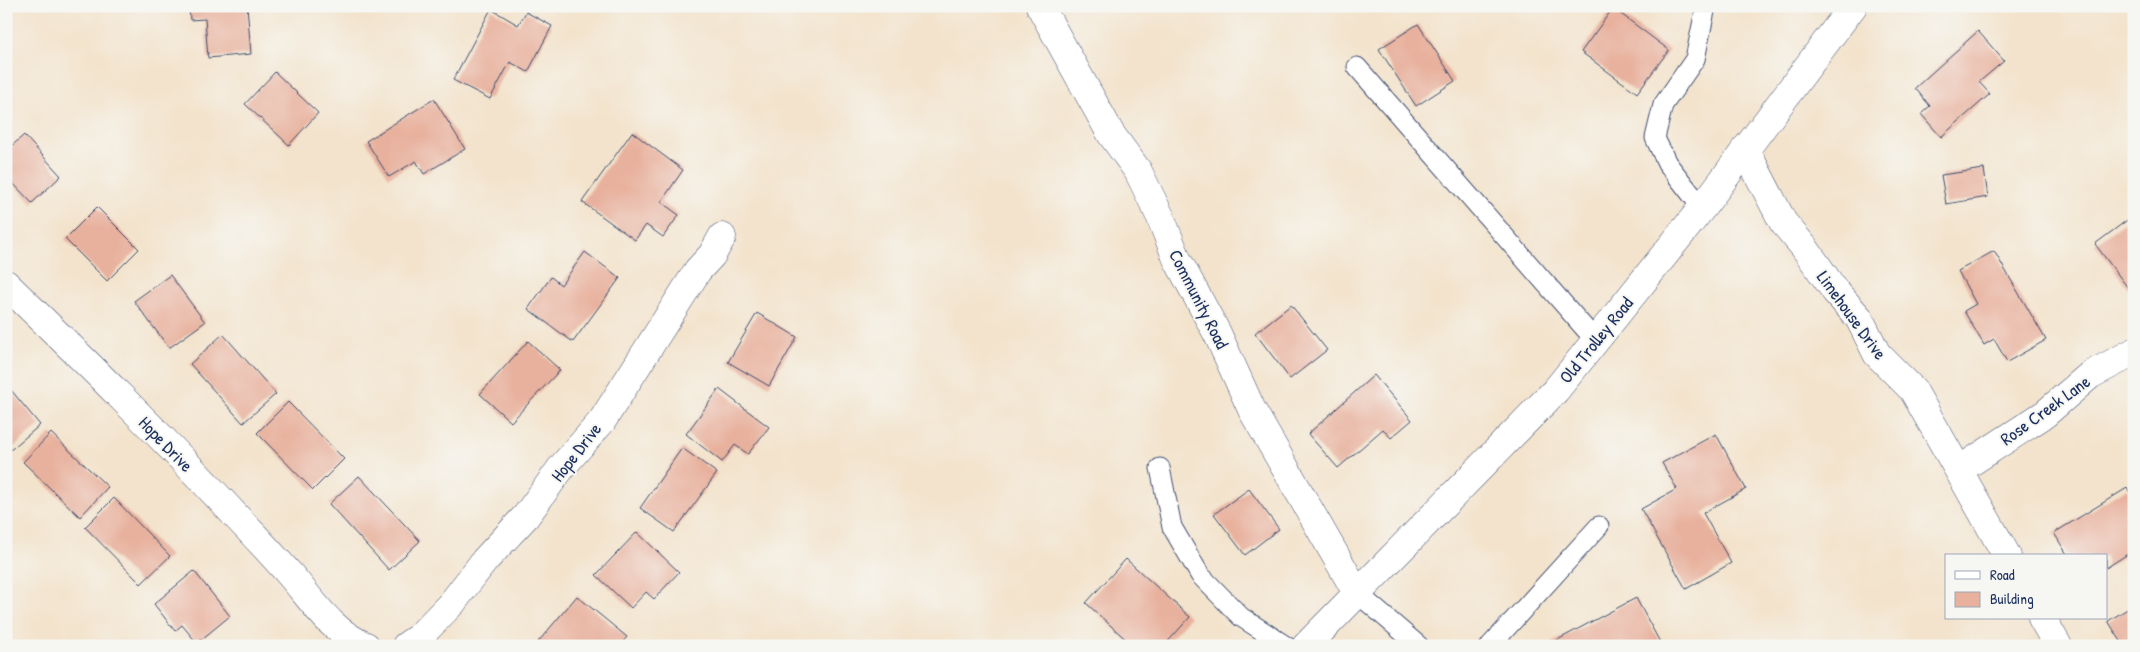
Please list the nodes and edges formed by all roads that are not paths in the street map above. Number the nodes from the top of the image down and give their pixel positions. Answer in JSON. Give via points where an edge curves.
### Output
{"nodes":[{"id":1,"x":1040,"y":6,"type":"edge"},
{"id":2,"x":1706,"y":6,"type":"edge"},
{"id":3,"x":1852,"y":6,"type":"edge"},
{"id":4,"x":1356,"y":67,"type":"dead end"},
{"id":5,"x":1745,"y":149,"type":"junction"},
{"id":6,"x":1702,"y":208,"type":"junction"},
{"id":7,"x":722,"y":237,"type":"dead end"},
{"id":8,"x":6,"y":284,"type":"edge"},
{"id":9,"x":1595,"y":340,"type":"junction"},
{"id":10,"x":2134,"y":352,"type":"edge"},
{"id":11,"x":1160,"y":468,"type":"dead end"},
{"id":12,"x":1958,"y":470,"type":"junction"},
{"id":13,"x":1599,"y":526,"type":"dead end"},
{"id":14,"x":2006,"y":554,"type":"edge"},
{"id":15,"x":1358,"y":593,"type":"junction"},
{"id":16,"x":2043,"y":620,"type":"edge"},
{"id":17,"x":366,"y":646,"type":"edge"},
{"id":18,"x":406,"y":646,"type":"edge"},
{"id":19,"x":1286,"y":646,"type":"edge"},
{"id":20,"x":1306,"y":646,"type":"edge"},
{"id":21,"x":1419,"y":646,"type":"edge"},
{"id":22,"x":1490,"y":646,"type":"edge"},
{"id":23,"x":2058,"y":646,"type":"edge"}],
"edges":[{"from":1,"to":15,"type":"street","name":"Community Road","via":[[1111,134],[1138,171],[1177,259],[1218,335],[1252,410]]},
{"from":2,"to":6,"type":"lane","via":[[1695,59],[1664,105],[1655,138],[1667,163]]},
{"from":3,"to":5,"type":"street","name":"Old Trolley Road"},
{"from":4,"to":9,"type":"lane"},
{"from":5,"to":6,"type":"street","name":"Old Trolley Road"},
{"from":5,"to":12,"type":"street","name":"Limehouse Drive","via":[[1783,222],[1859,318],[1877,354],[1913,390]]},
{"from":6,"to":9,"type":"street","name":"Old Trolley Road"},
{"from":7,"to":18,"type":"street","name":"Hope Drive","via":[[602,420],[452,603]]},
{"from":8,"to":17,"type":"street","name":"Hope Drive","via":[[232,512],[328,620],[345,636]]},
{"from":9,"to":15,"type":"street","name":"Old Trolley Road","via":[[1556,390]]},
{"from":10,"to":12,"type":"street","name":"Rose Creek Lane","via":[[2090,375],[2046,414]]},
{"from":11,"to":19,"type":"lane","via":[[1172,527],[1200,575],[1241,617]]},
{"from":12,"to":14,"type":"street","name":"Limehouse Drive"},
{"from":13,"to":22,"type":"lane"},
{"from":15,"to":20,"type":"street","name":"Old Trolley Road"},
{"from":15,"to":21,"type":"lane"},
{"from":16,"to":23,"type":"street"}]}
